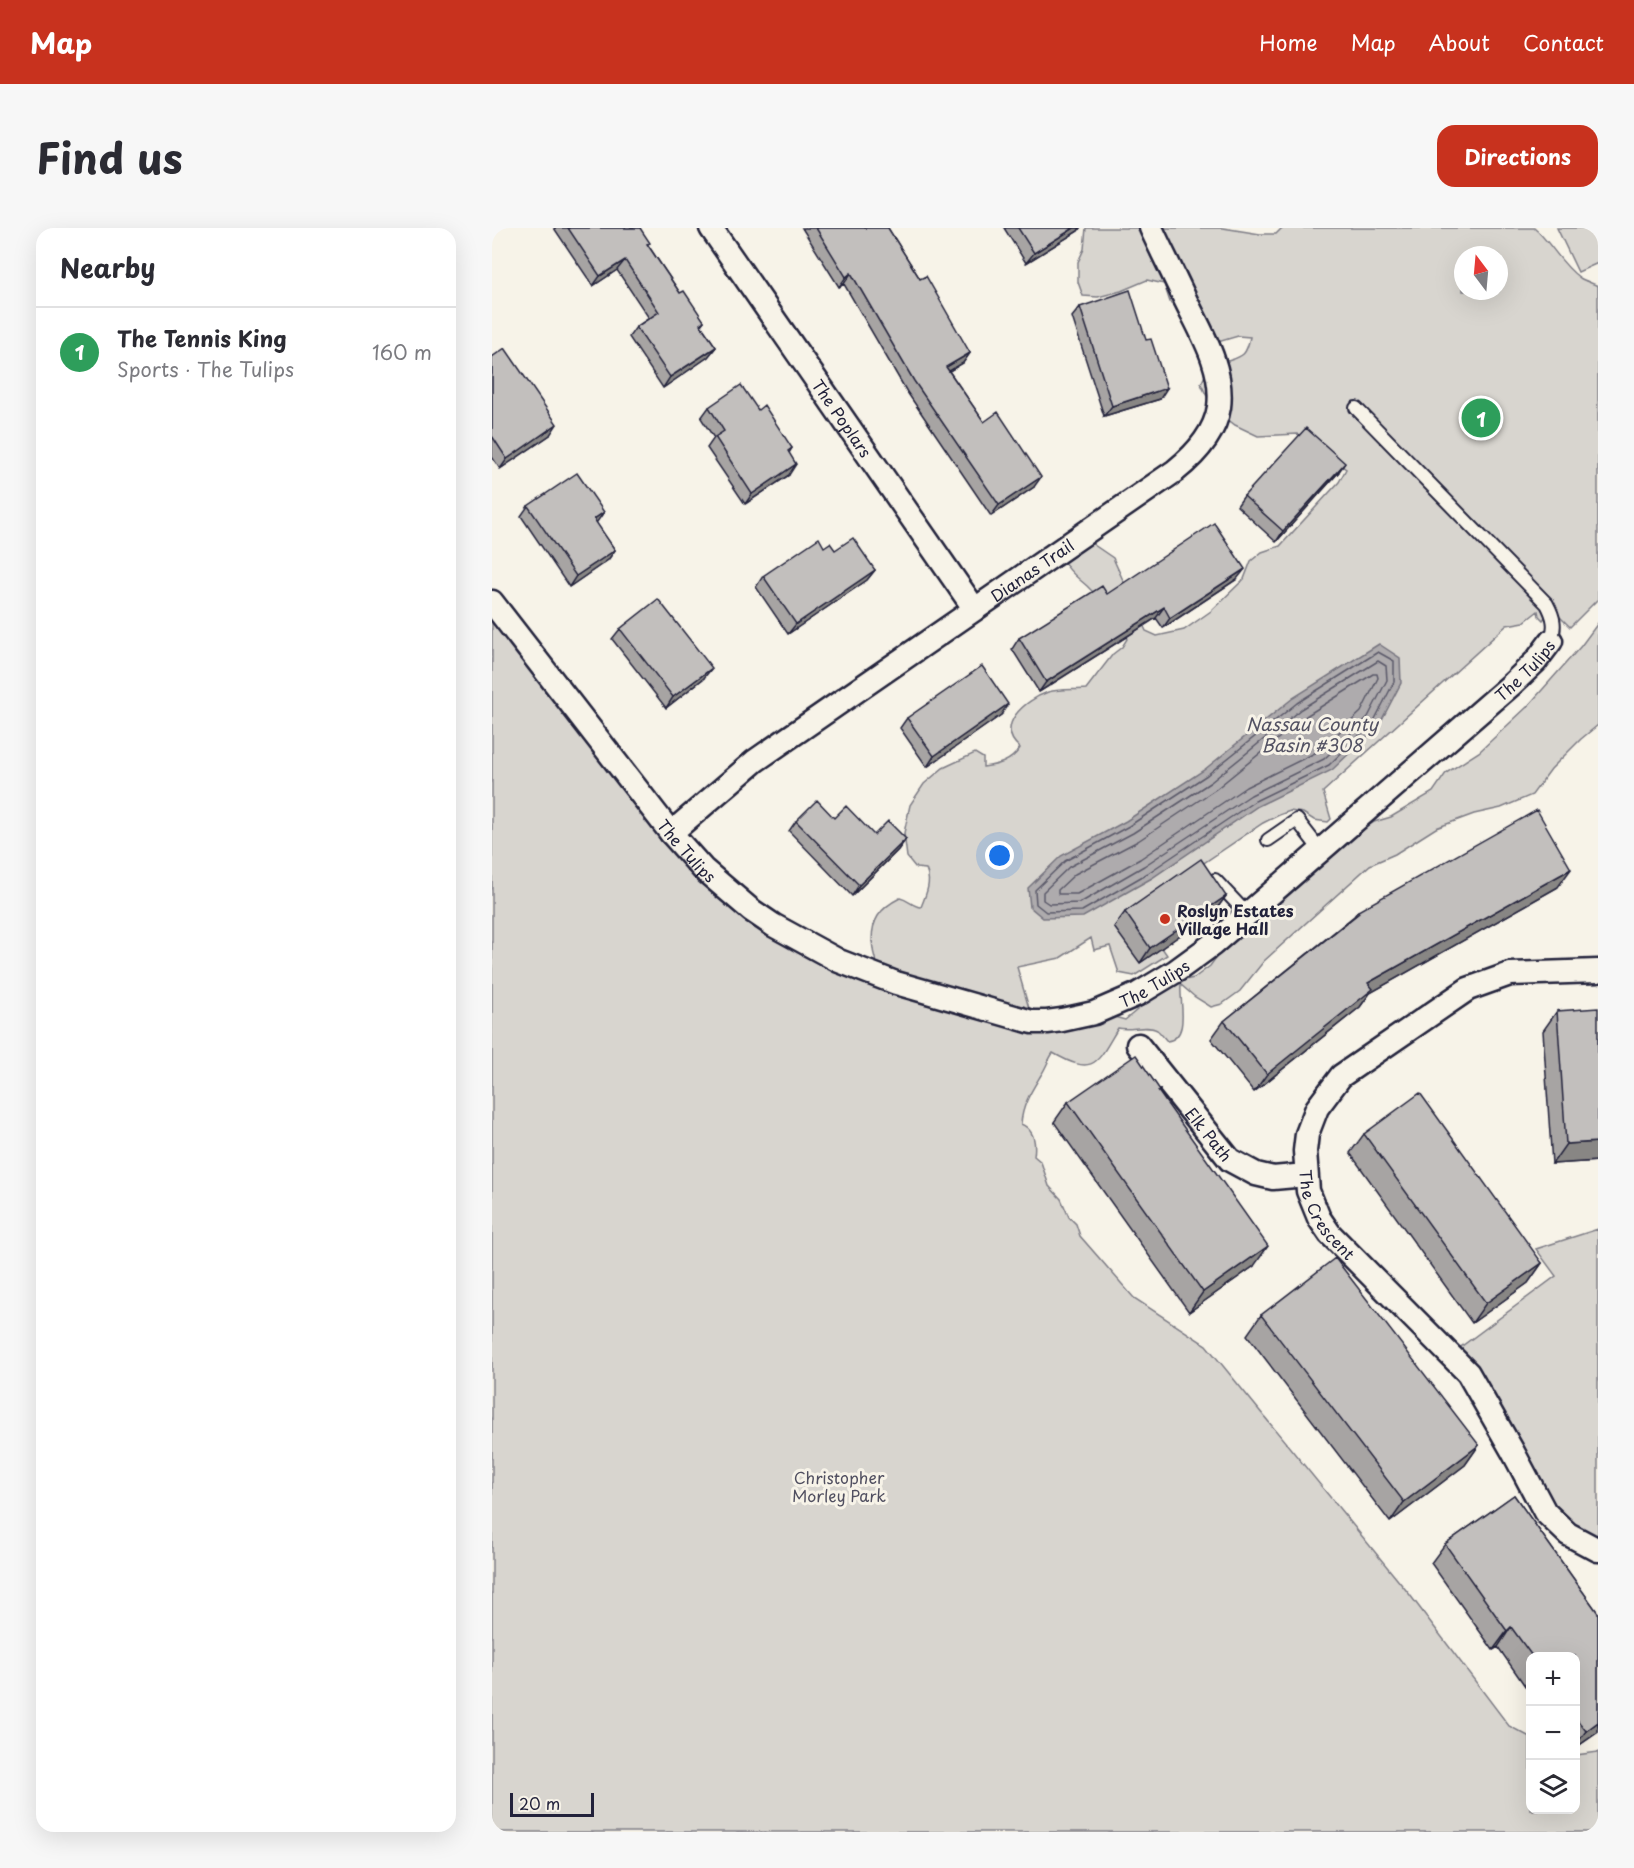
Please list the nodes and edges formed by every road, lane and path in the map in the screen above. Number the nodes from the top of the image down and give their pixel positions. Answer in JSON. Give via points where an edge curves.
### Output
{"nodes":[{"id":1,"x":711,"y":228,"type":"edge"},
{"id":2,"x":1151,"y":228,"type":"edge"},
{"id":3,"x":1356,"y":408,"type":"dead end"},
{"id":4,"x":492,"y":602,"type":"edge"},
{"id":5,"x":974,"y":608,"type":"junction"},
{"id":6,"x":1551,"y":641,"type":"joint"},
{"id":7,"x":671,"y":833,"type":"junction"},
{"id":8,"x":1268,"y":840,"type":"dead end"},
{"id":9,"x":1321,"y":851,"type":"junction"},
{"id":10,"x":1215,"y":880,"type":"edge"},
{"id":11,"x":1247,"y":914,"type":"junction"},
{"id":12,"x":1598,"y":971,"type":"edge"},
{"id":13,"x":1138,"y":1045,"type":"dead end"},
{"id":14,"x":1306,"y":1175,"type":"junction"},
{"id":15,"x":1598,"y":1550,"type":"edge"}],
"edges":[{"from":1,"to":5,"type":"street","name":"The Poplars"},
{"from":2,"to":5,"type":"street","name":"Dianas Trail","via":[[1214,361],[1219,393],[1215,421],[1196,453],[1175,471]]},
{"from":3,"to":6,"type":"lane","name":"The Tulips","via":[[1547,604],[1555,627]]},
{"from":4,"to":7,"type":"street","name":"The Tulips"},
{"from":5,"to":7,"type":"street","name":"Dianas Trail","via":[[755,761]]},
{"from":6,"to":9,"type":"street","name":"The Tulips","via":[[1511,685]]},
{"from":7,"to":11,"type":"street","name":"The Tulips","via":[[703,869],[744,904],[773,925],[839,961],[896,982],[1039,1023],[1094,1013],[1138,994],[1194,958]]},
{"from":8,"to":9,"type":"lane","via":[[1297,820]]},
{"from":9,"to":11,"type":"street","name":"The Tulips"},
{"from":10,"to":11,"type":"lane"},
{"from":12,"to":14,"type":"street","name":"The Crescent","via":[[1510,974],[1468,989],[1341,1076],[1317,1108],[1305,1151]]},
{"from":13,"to":14,"type":"street","name":"Elk Path","via":[[1230,1160],[1273,1178]]},
{"from":14,"to":15,"type":"street","name":"The Crescent","via":[[1308,1191],[1330,1234],[1468,1373],[1545,1512],[1568,1534]]}]}
